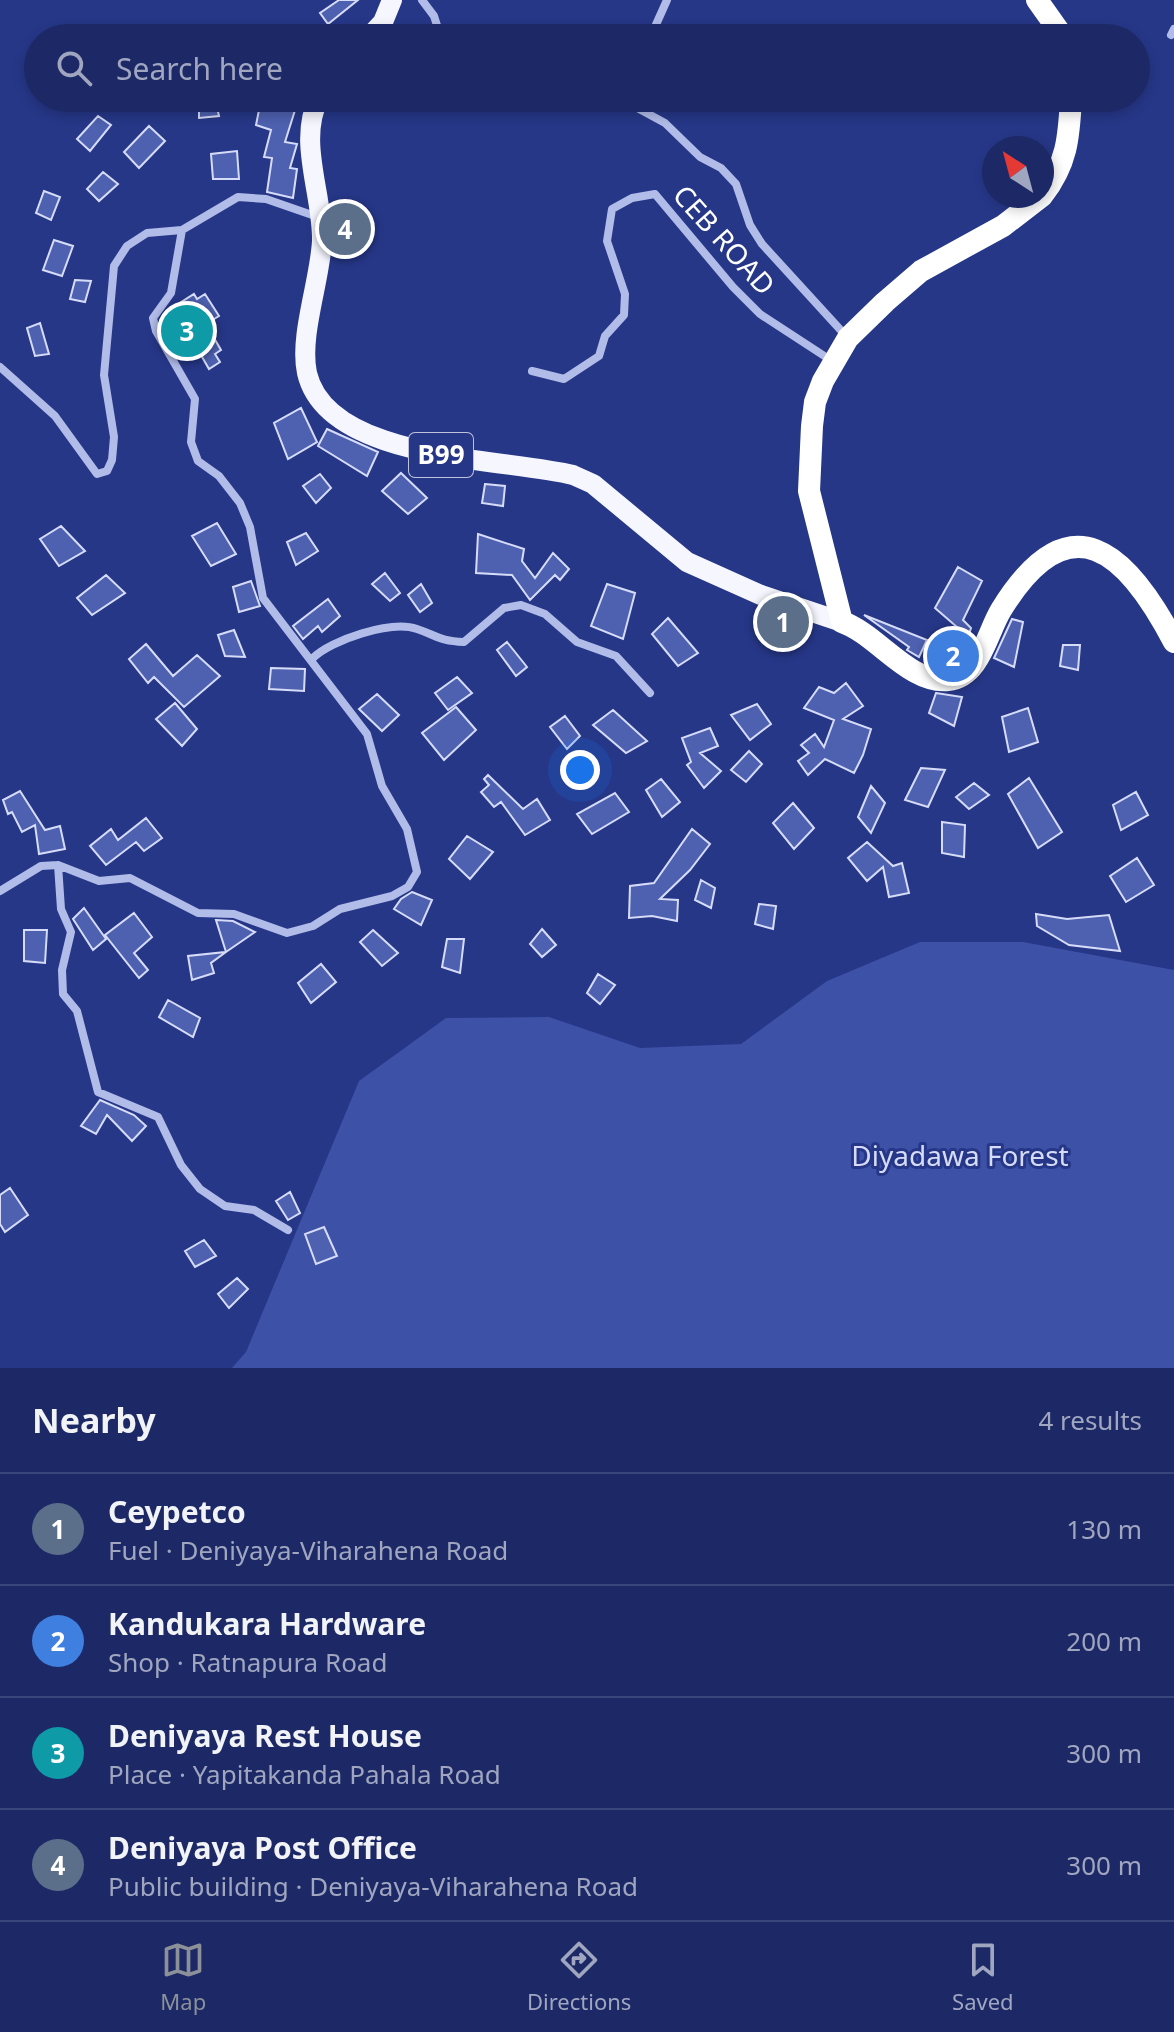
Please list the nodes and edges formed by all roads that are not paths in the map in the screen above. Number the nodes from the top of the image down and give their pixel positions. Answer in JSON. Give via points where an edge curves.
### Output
{"nodes":[{"id":1,"x":392,"y":0,"type":"edge"},
{"id":2,"x":422,"y":0,"type":"edge"},
{"id":3,"x":667,"y":0,"type":"edge"},
{"id":4,"x":1037,"y":0,"type":"edge"},
{"id":5,"x":381,"y":24,"type":"edge"},
{"id":6,"x":437,"y":24,"type":"edge"},
{"id":7,"x":656,"y":24,"type":"edge"},
{"id":8,"x":1054,"y":24,"type":"edge"},
{"id":9,"x":312,"y":112,"type":"edge"},
{"id":10,"x":645,"y":112,"type":"edge"},
{"id":11,"x":1070,"y":112,"type":"edge"},
{"id":12,"x":1054,"y":181,"type":"edge"},
{"id":13,"x":1026,"y":208,"type":"edge"},
{"id":14,"x":323,"y":218,"type":"junction"},
{"id":15,"x":182,"y":230,"type":"junction"},
{"id":16,"x":848,"y":338,"type":"junction"},
{"id":17,"x":833,"y":362,"type":"junction"},
{"id":18,"x":0,"y":367,"type":"edge"},
{"id":19,"x":532,"y":371,"type":"dead end"},
{"id":20,"x":842,"y":622,"type":"junction"},
{"id":21,"x":1174,"y":642,"type":"edge"},
{"id":22,"x":313,"y":658,"type":"junction"},
{"id":23,"x":650,"y":693,"type":"dead end"},
{"id":24,"x":58,"y":865,"type":"junction"},
{"id":25,"x":0,"y":891,"type":"edge"},
{"id":26,"x":288,"y":1230,"type":"dead end"}],
"edges":[{"from":1,"to":5,"type":"main road"},
{"from":2,"to":6,"type":"street"},
{"from":3,"to":7,"type":"street"},
{"from":4,"to":8,"type":"highway"},
{"from":9,"to":14,"type":"main road","number":"B99","via":[[309,133]]},
{"from":10,"to":16,"type":"street","via":[[736,184],[762,244]]},
{"from":11,"to":12,"type":"highway","via":[[1067,148]]},
{"from":13,"to":16,"type":"highway","via":[[921,271]]},
{"from":14,"to":15,"type":"street","via":[[266,199],[238,197]]},
{"from":14,"to":20,"type":"main road","number":"B99","via":[[307,372],[313,389],[339,417],[373,436],[419,450],[573,475],[604,492],[687,562],[761,595]]},
{"from":15,"to":18,"type":"street","via":[[147,233],[127,246],[114,266],[104,375],[114,437],[107,471],[97,474],[55,416]]},
{"from":15,"to":22,"type":"street","via":[[171,293],[153,318],[156,331],[195,399],[191,442],[198,461],[219,476],[250,527],[263,598]]},
{"from":16,"to":17,"type":"highway"},
{"from":17,"to":19,"type":"street","name":"CEB ROAD","via":[[760,314],[655,194],[612,209],[607,241],[625,294],[624,315],[605,336],[599,356],[564,379]]},
{"from":17,"to":20,"type":"highway","via":[[815,402],[809,491]]},
{"from":20,"to":21,"type":"highway","via":[[857,627],[915,670],[953,680],[970,670],[1001,610],[1044,561],[1062,550],[1093,547],[1131,574]]},
{"from":22,"to":23,"type":"street","via":[[322,649],[389,626],[416,628],[439,641],[464,642],[504,608],[521,605],[545,614],[577,642],[616,656]]},
{"from":22,"to":24,"type":"street","via":[[367,734],[382,786],[407,829],[417,872],[408,887],[287,933],[234,914],[198,913],[130,878],[99,881]]},
{"from":24,"to":25,"type":"street","via":[[41,866]]},
{"from":24,"to":26,"type":"street","via":[[61,909],[71,932],[62,970],[63,994],[77,1011],[98,1092],[158,1117],[181,1165],[200,1189],[225,1206],[254,1210]]}]}
